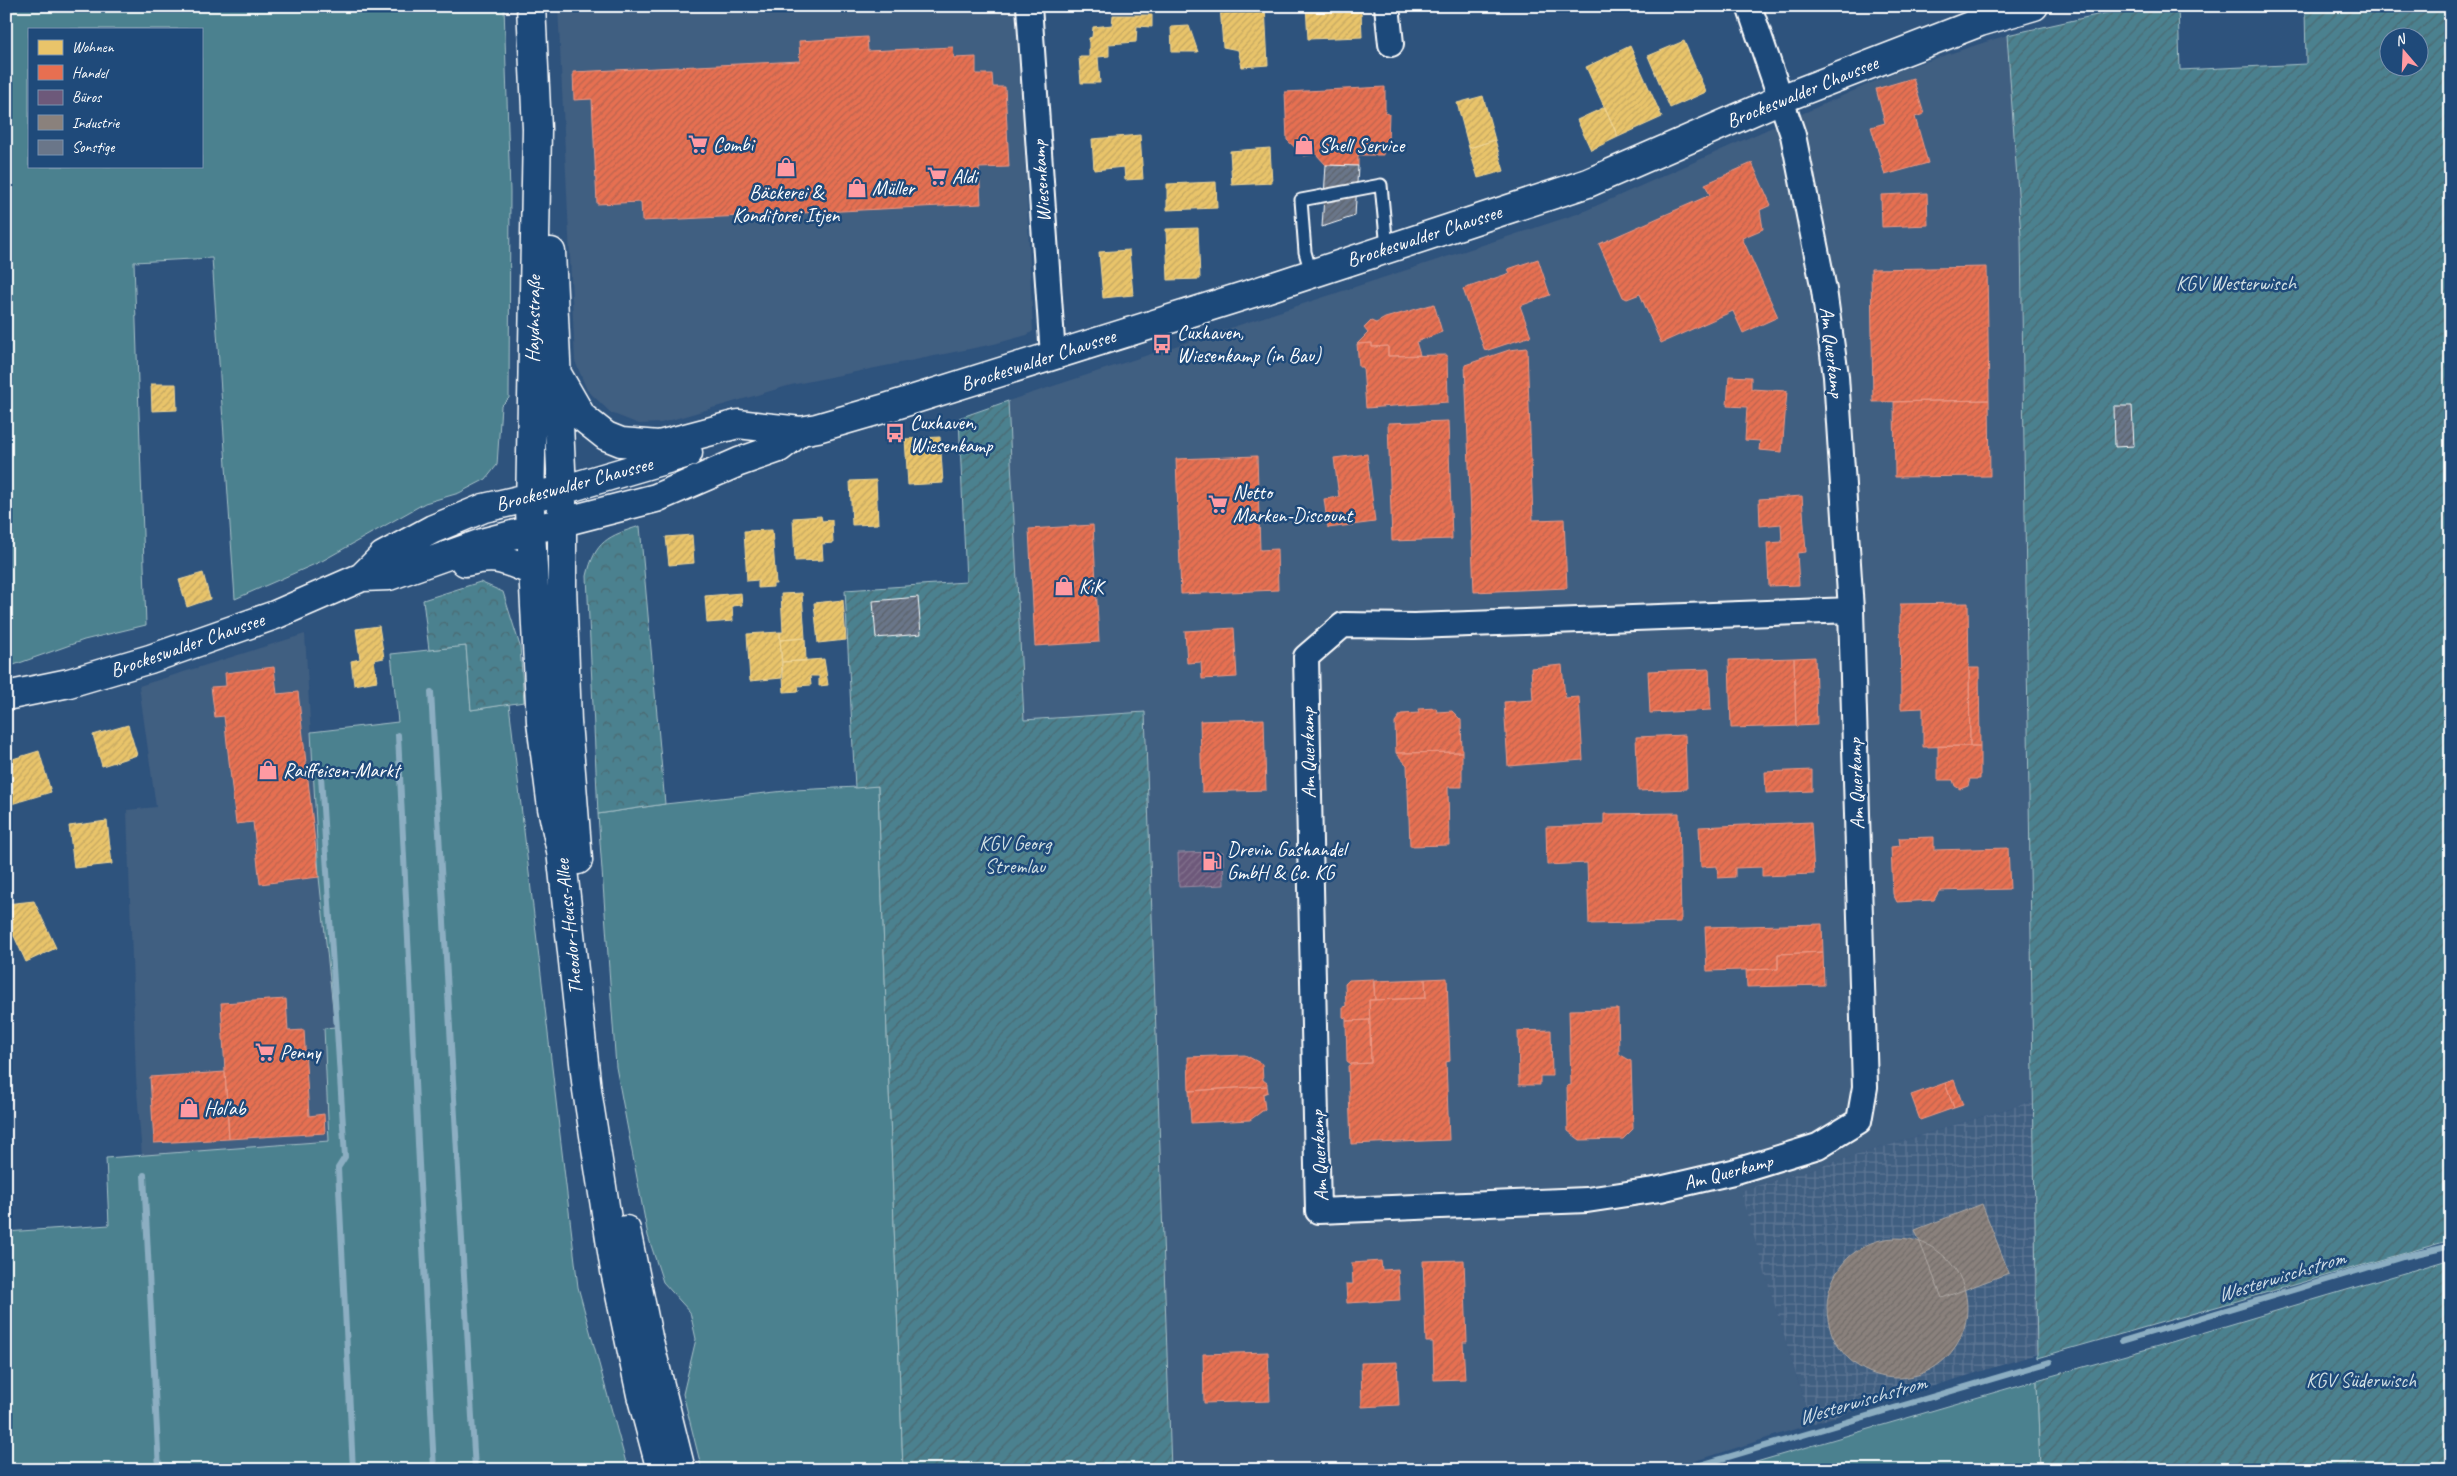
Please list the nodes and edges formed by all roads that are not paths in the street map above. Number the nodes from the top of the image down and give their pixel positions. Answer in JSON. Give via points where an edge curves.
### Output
{"nodes":[{"id":1,"x":531,"y":6,"type":"edge"},
{"id":2,"x":1029,"y":6,"type":"edge"},
{"id":3,"x":1387,"y":6,"type":"edge"},
{"id":4,"x":1749,"y":6,"type":"edge"},
{"id":5,"x":2034,"y":6,"type":"edge"},
{"id":6,"x":1391,"y":44,"type":"dead end"},
{"id":7,"x":1781,"y":99,"type":"junction"},
{"id":8,"x":537,"y":129,"type":"junction"},
{"id":9,"x":1387,"y":248,"type":"junction"},
{"id":10,"x":1311,"y":273,"type":"junction"},
{"id":11,"x":1053,"y":356,"type":"junction"},
{"id":12,"x":556,"y":372,"type":"junction"},
{"id":13,"x":766,"y":428,"type":"junction"},
{"id":14,"x":800,"y":431,"type":"junction"},
{"id":15,"x":562,"y":506,"type":"junction"},
{"id":16,"x":530,"y":512,"type":"junction"},
{"id":17,"x":532,"y":571,"type":"junction"},
{"id":18,"x":389,"y":576,"type":"junction"},
{"id":19,"x":362,"y":577,"type":"junction"},
{"id":20,"x":1851,"y":610,"type":"junction"},
{"id":21,"x":6,"y":696,"type":"edge"},
{"id":22,"x":638,"y":1340,"type":"junction"},
{"id":23,"x":661,"y":1470,"type":"edge"},
{"id":24,"x":681,"y":1470,"type":"edge"}],
"edges":[{"from":1,"to":8,"type":"street","name":"Haydnstraße"},
{"from":2,"to":11,"type":"street","name":"Wiesenkamp"},
{"from":3,"to":6,"type":"street"},
{"from":4,"to":7,"type":"street","name":"Am Querkamp"},
{"from":5,"to":7,"type":"street","name":"Brockeswalder Chaussee","via":[[1980,22]]},
{"from":7,"to":9,"type":"street","name":"Brockeswalder Chaussee","via":[[1588,183]]},
{"from":7,"to":20,"type":"street","name":"Am Querkamp","via":[[1808,204],[1835,366]]},
{"from":8,"to":12,"type":"street","name":"Haydnstraße","via":[[549,229]]},
{"from":8,"to":16,"type":"street","name":"Haydnstraße"},
{"from":9,"to":10,"type":"street","name":"Brockeswalder Chaussee"},
{"from":9,"to":10,"type":"lane","via":[[1381,185],[1300,200],[1305,252]]},
{"from":10,"to":11,"type":"street","name":"Brockeswalder Chaussee"},
{"from":11,"to":14,"type":"street","name":"Brockeswalder Chaussee"},
{"from":12,"to":13,"type":"street","via":[[582,417],[606,436],[620,442],[659,445],[738,424]]},
{"from":12,"to":15,"type":"street","name":"Haydnstraße"},
{"from":13,"to":14,"type":"street","name":"Brockeswalder Chaussee"},
{"from":13,"to":15,"type":"street","name":"Brockeswalder Chaussee","via":[[629,472]]},
{"from":14,"to":15,"type":"street","name":"Brockeswalder Chaussee","via":[[779,448],[656,498]]},
{"from":15,"to":16,"type":"street","name":"Brockeswalder Chaussee"},
{"from":15,"to":22,"type":"street","name":"Theodor-Heuss-Allee","via":[[567,722],[595,1064]]},
{"from":16,"to":17,"type":"street","name":"Theodor-Heuss-Allee"},
{"from":16,"to":18,"type":"street","name":"Brockeswalder Chaussee","via":[[485,542]]},
{"from":16,"to":19,"type":"street","name":"Brockeswalder Chaussee","via":[[484,508],[433,529],[383,556]]},
{"from":17,"to":18,"type":"street","via":[[502,558],[486,557],[405,579]]},
{"from":17,"to":22,"type":"street","name":"Theodor-Heuss-Allee","via":[[541,722],[561,851],[587,1090],[615,1271]]},
{"from":18,"to":19,"type":"street","name":"Brockeswalder Chaussee"},
{"from":19,"to":21,"type":"street","name":"Brockeswalder Chaussee","via":[[266,618],[150,659],[68,683]]},
{"from":20,"to":20,"type":"street","name":"Am Querkamp","via":[[1865,1087],[1859,1121],[1818,1146],[1734,1172],[1660,1190],[1587,1200],[1318,1210],[1306,657],[1343,625],[1414,626]]},
{"from":22,"to":23,"type":"street","name":"Theodor-Heuss-Allee"},
{"from":22,"to":24,"type":"street","name":"Theodor-Heuss-Allee"}]}
